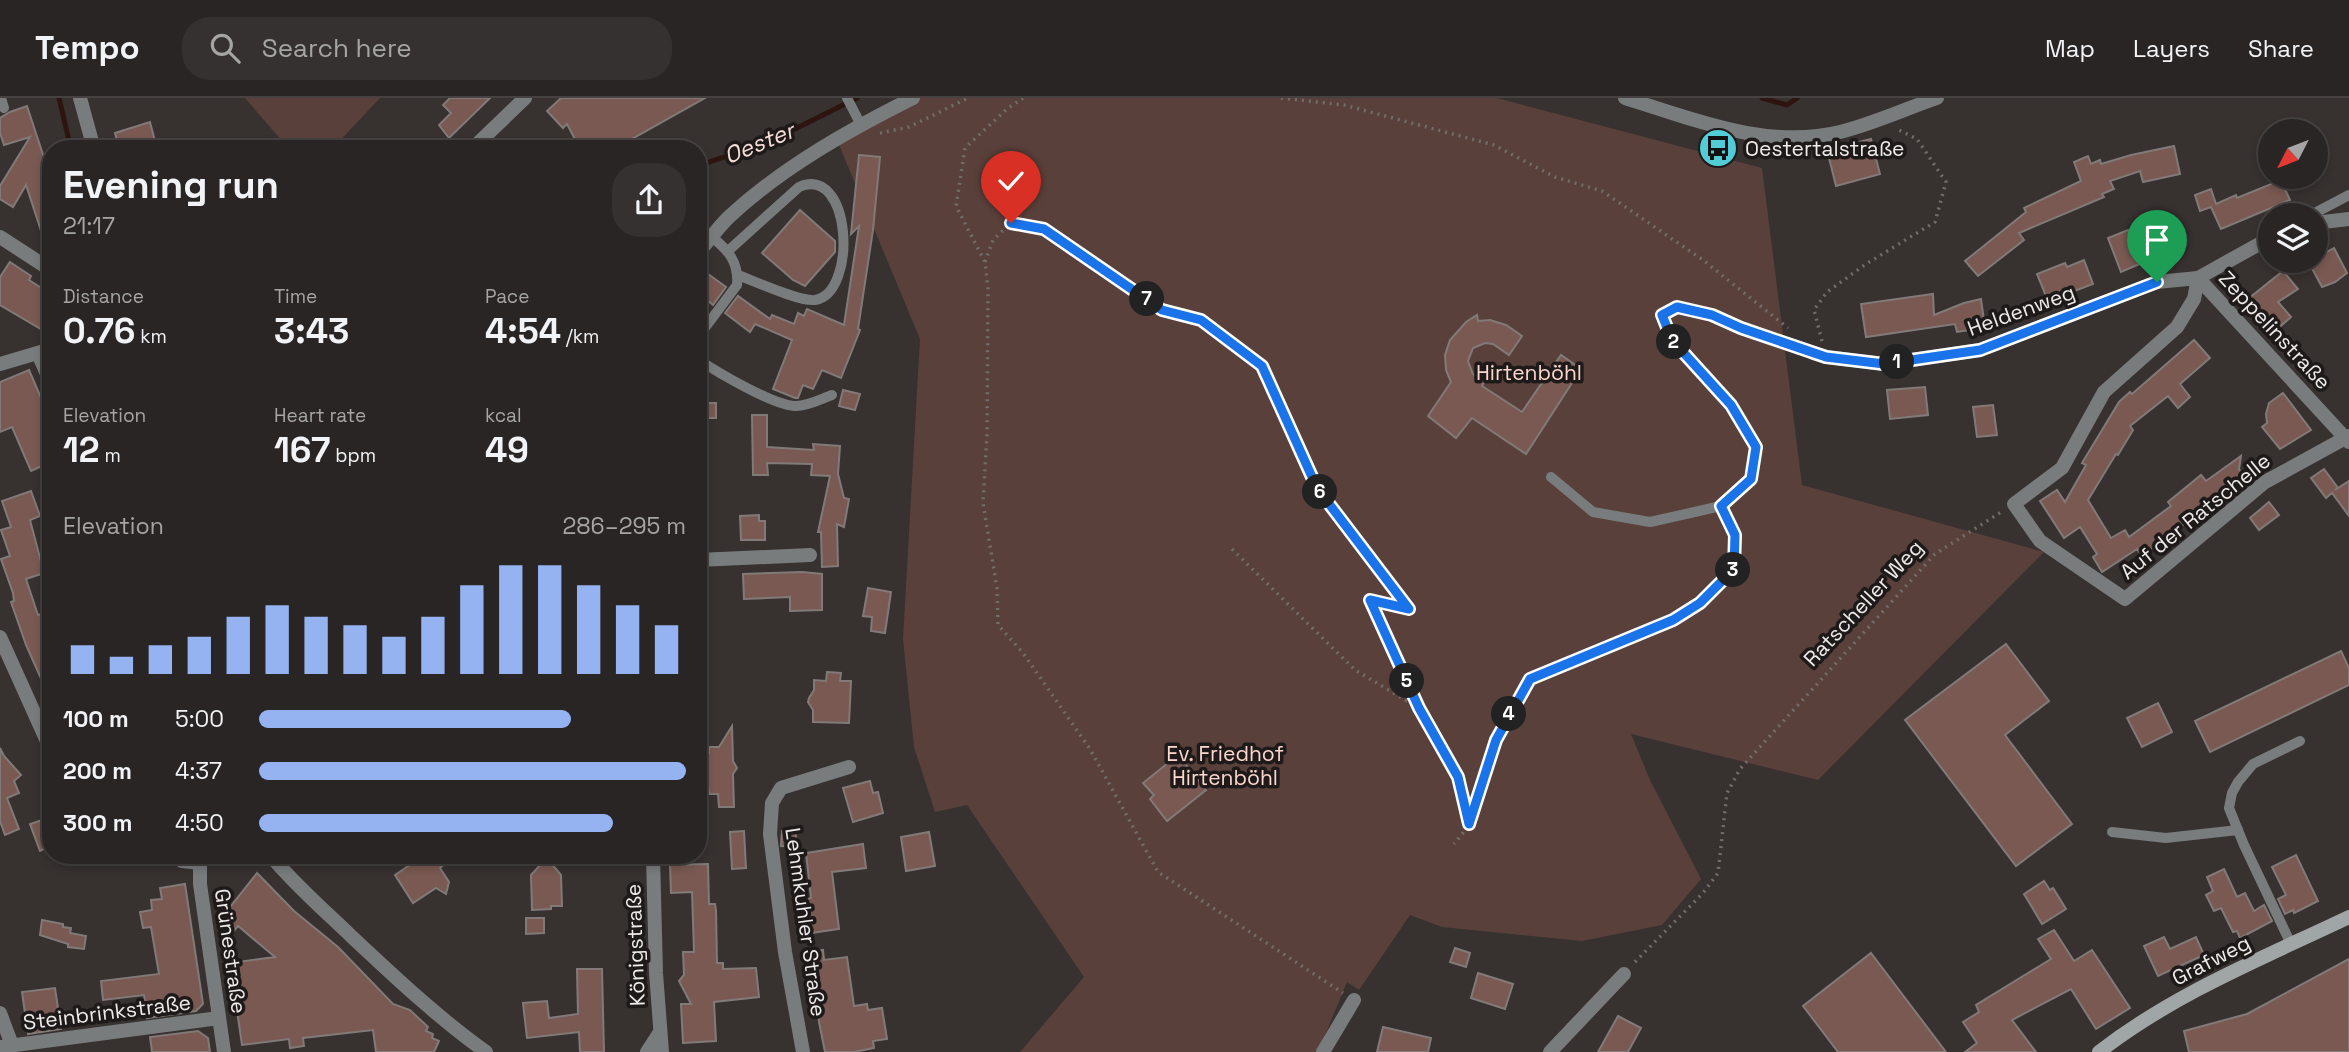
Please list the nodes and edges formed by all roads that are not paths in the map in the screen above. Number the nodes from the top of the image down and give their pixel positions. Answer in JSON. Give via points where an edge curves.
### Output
{"nodes":[{"id":1,"x":80,"y":98,"type":"edge"},
{"id":2,"x":525,"y":98,"type":"edge"},
{"id":3,"x":847,"y":98,"type":"edge"},
{"id":4,"x":913,"y":98,"type":"edge"},
{"id":5,"x":1625,"y":98,"type":"edge"},
{"id":6,"x":1937,"y":98,"type":"edge"},
{"id":7,"x":864,"y":123,"type":"junction"},
{"id":8,"x":92,"y":140,"type":"edge"},
{"id":9,"x":481,"y":140,"type":"edge"},
{"id":10,"x":2349,"y":195,"type":"edge"},
{"id":11,"x":2328,"y":206,"type":"edge"},
{"id":12,"x":2349,"y":219,"type":"edge"},
{"id":13,"x":2328,"y":221,"type":"edge"},
{"id":14,"x":0,"y":237,"type":"edge"},
{"id":15,"x":712,"y":237,"type":"junction"},
{"id":16,"x":707,"y":243,"type":"edge"},
{"id":17,"x":2258,"y":245,"type":"edge"},
{"id":18,"x":728,"y":251,"type":"junction"},
{"id":19,"x":42,"y":264,"type":"edge"},
{"id":20,"x":738,"y":275,"type":"junction"},
{"id":21,"x":2198,"y":278,"type":"junction"},
{"id":22,"x":707,"y":325,"type":"edge"},
{"id":23,"x":42,"y":352,"type":"edge"},
{"id":24,"x":36,"y":354,"type":"junction"},
{"id":25,"x":1819,"y":355,"type":"joint"},
{"id":26,"x":0,"y":365,"type":"edge"},
{"id":27,"x":707,"y":365,"type":"edge"},
{"id":28,"x":42,"y":367,"type":"edge"},
{"id":29,"x":832,"y":395,"type":"dead end"},
{"id":30,"x":2348,"y":438,"type":"edge"},
{"id":31,"x":1551,"y":477,"type":"dead end"},
{"id":32,"x":810,"y":555,"type":"dead end"},
{"id":33,"x":707,"y":560,"type":"edge"},
{"id":34,"x":0,"y":637,"type":"edge"},
{"id":35,"x":42,"y":730,"type":"edge"},
{"id":36,"x":2300,"y":741,"type":"dead end"},
{"id":37,"x":849,"y":767,"type":"dead end"},
{"id":38,"x":2238,"y":831,"type":"junction"},
{"id":39,"x":2112,"y":832,"type":"dead end"},
{"id":40,"x":199,"y":864,"type":"edge"},
{"id":41,"x":279,"y":864,"type":"edge"},
{"id":42,"x":653,"y":864,"type":"edge"},
{"id":43,"x":2349,"y":917,"type":"edge"},
{"id":44,"x":2291,"y":944,"type":"junction"},
{"id":45,"x":1624,"y":974,"type":"road end"},
{"id":46,"x":1354,"y":1000,"type":"road end"},
{"id":47,"x":0,"y":1013,"type":"edge"},
{"id":48,"x":219,"y":1018,"type":"junction"},
{"id":49,"x":660,"y":1032,"type":"junction"},
{"id":50,"x":6,"y":1046,"type":"edge"},
{"id":51,"x":223,"y":1052,"type":"edge"},
{"id":52,"x":486,"y":1052,"type":"edge"},
{"id":53,"x":647,"y":1052,"type":"edge"},
{"id":54,"x":662,"y":1052,"type":"edge"},
{"id":55,"x":803,"y":1052,"type":"edge"},
{"id":56,"x":1323,"y":1052,"type":"edge"},
{"id":57,"x":1550,"y":1052,"type":"edge"},
{"id":58,"x":2099,"y":1052,"type":"edge"}],
"edges":[{"from":1,"to":8,"type":"street"},
{"from":2,"to":9,"type":"street"},
{"from":3,"to":7,"type":"lane"},
{"from":4,"to":7,"type":"street"},
{"from":5,"to":6,"type":"street","via":[[1725,129],[1808,136],[1840,132]]},
{"from":7,"to":15,"type":"street","via":[[785,172],[729,217]]},
{"from":10,"to":11,"type":"lane"},
{"from":12,"to":13,"type":"street"},
{"from":14,"to":19,"type":"street"},
{"from":15,"to":16,"type":"street"},
{"from":15,"to":18,"type":"lane"},
{"from":17,"to":21,"type":"street"},
{"from":18,"to":20,"type":"lane"},
{"from":18,"to":20,"type":"lane","via":[[799,187],[810,183],[824,186],[836,203],[843,252],[839,277],[830,292],[815,300],[798,297]]},
{"from":20,"to":22,"type":"lane","via":[[737,285]]},
{"from":21,"to":25,"type":"street","name":"Heldenweg","via":[[2157,282],[1980,350],[1884,364]]},
{"from":21,"to":30,"type":"street","name":"Zeppelinstraße"},
{"from":21,"to":30,"type":"street","name":"Auf der Ratschelle","via":[[2194,299],[2177,327],[2104,392],[2062,468],[2014,504],[2040,541],[2125,599],[2265,482]]},
{"from":23,"to":24,"type":"street"},
{"from":24,"to":26,"type":"street"},
{"from":24,"to":28,"type":"lane"},
{"from":25,"to":31,"type":"lane","via":[[1712,315],[1677,307],[1662,315],[1672,340],[1731,405],[1756,447],[1751,479],[1721,506],[1650,522],[1593,512]]},
{"from":27,"to":29,"type":"lane","via":[[783,404],[796,407]]},
{"from":32,"to":33,"type":"street"},
{"from":34,"to":35,"type":"street"},
{"from":36,"to":38,"type":"lane","via":[[2253,764],[2238,782],[2229,808]]},
{"from":37,"to":55,"type":"street","name":"Lehmkuhler Straße","via":[[781,788],[772,803],[770,834]]},
{"from":38,"to":39,"type":"lane","via":[[2166,838]]},
{"from":38,"to":44,"type":"lane"},
{"from":40,"to":48,"type":"street","name":"Grünestraße"},
{"from":41,"to":52,"type":"street","via":[[416,998]]},
{"from":42,"to":49,"type":"street","name":"Königstraße"},
{"from":43,"to":44,"type":"main road","name":"Grafweg"},
{"from":44,"to":58,"type":"main road","name":"Grafweg","via":[[2161,1009]]},
{"from":45,"to":57,"type":"street"},
{"from":46,"to":56,"type":"street"},
{"from":47,"to":50,"type":"street"},
{"from":48,"to":50,"type":"street","name":"Steinbrinkstraße"},
{"from":48,"to":51,"type":"street","name":"Grünestraße"},
{"from":49,"to":53,"type":"street","name":"Königstraße"},
{"from":49,"to":54,"type":"street","name":"Königstraße"}]}
